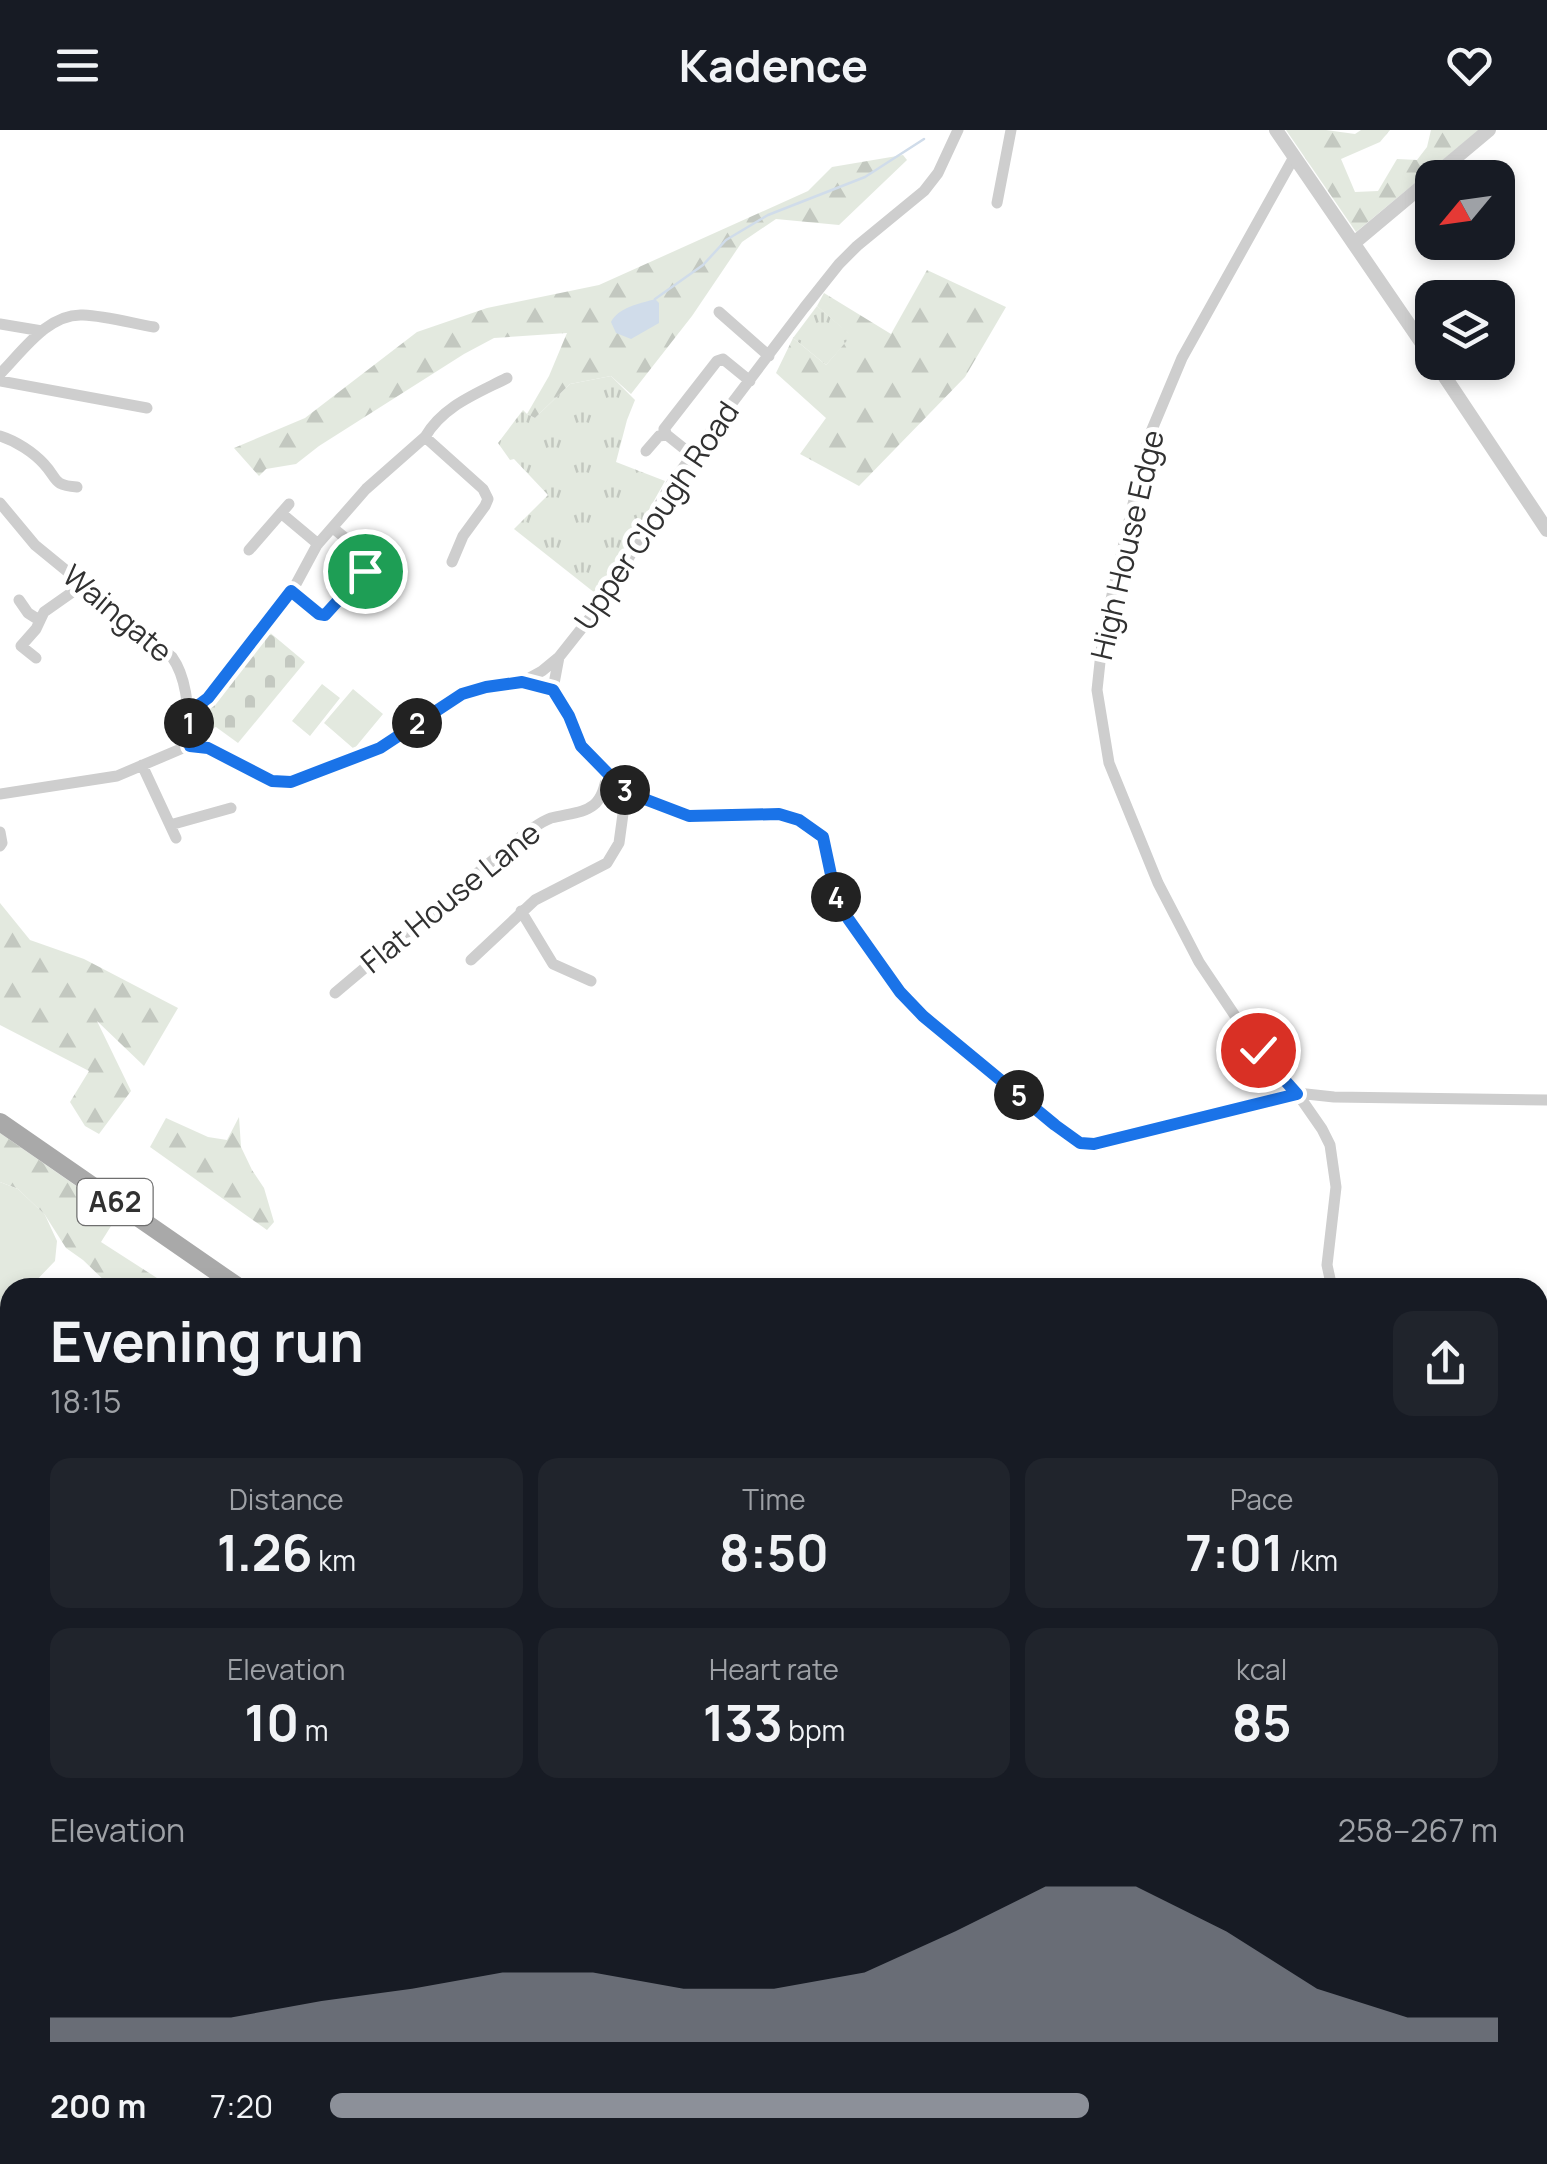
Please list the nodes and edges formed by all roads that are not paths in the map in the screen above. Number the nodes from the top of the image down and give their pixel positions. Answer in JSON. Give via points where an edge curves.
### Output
{"nodes":[{"id":1,"x":958,"y":130,"type":"edge"},
{"id":2,"x":1012,"y":130,"type":"edge"},
{"id":3,"x":1276,"y":130,"type":"edge"},
{"id":4,"x":1489,"y":130,"type":"edge"},
{"id":5,"x":1294,"y":157,"type":"junction"},
{"id":6,"x":997,"y":203,"type":"dead end"},
{"id":7,"x":1354,"y":243,"type":"junction"},
{"id":8,"x":719,"y":312,"type":"dead end"},
{"id":9,"x":0,"y":324,"type":"edge"},
{"id":10,"x":154,"y":327,"type":"dead end"},
{"id":11,"x":42,"y":331,"type":"junction"},
{"id":12,"x":1415,"y":332,"type":"edge"},
{"id":13,"x":769,"y":356,"type":"junction"},
{"id":14,"x":0,"y":377,"type":"edge"},
{"id":15,"x":507,"y":378,"type":"dead end"},
{"id":16,"x":1447,"y":380,"type":"edge"},
{"id":17,"x":750,"y":381,"type":"junction"},
{"id":18,"x":147,"y":408,"type":"dead end"},
{"id":19,"x":667,"y":435,"type":"junction"},
{"id":20,"x":0,"y":436,"type":"edge"},
{"id":21,"x":425,"y":438,"type":"junction"},
{"id":22,"x":646,"y":451,"type":"dead end"},
{"id":23,"x":692,"y":455,"type":"junction"},
{"id":24,"x":78,"y":487,"type":"dead end"},
{"id":25,"x":0,"y":503,"type":"edge"},
{"id":26,"x":333,"y":528,"type":"junction"},
{"id":27,"x":1547,"y":530,"type":"edge"},
{"id":28,"x":318,"y":544,"type":"junction"},
{"id":29,"x":378,"y":546,"type":"dead end"},
{"id":30,"x":249,"y":550,"type":"dead end"},
{"id":31,"x":368,"y":560,"type":"junction"},
{"id":32,"x":452,"y":562,"type":"dead end"},
{"id":33,"x":79,"y":582,"type":"junction"},
{"id":34,"x":291,"y":591,"type":"junction"},
{"id":35,"x":20,"y":600,"type":"dead end"},
{"id":36,"x":39,"y":620,"type":"junction"},
{"id":37,"x":559,"y":656,"type":"junction"},
{"id":38,"x":36,"y":658,"type":"dead end"},
{"id":39,"x":522,"y":682,"type":"junction"},
{"id":40,"x":553,"y":690,"type":"junction"},
{"id":41,"x":188,"y":713,"type":"junction"},
{"id":42,"x":190,"y":746,"type":"junction"},
{"id":43,"x":142,"y":766,"type":"junction"},
{"id":44,"x":606,"y":773,"type":"junction"},
{"id":45,"x":626,"y":792,"type":"junction"},
{"id":46,"x":0,"y":794,"type":"edge"},
{"id":47,"x":231,"y":808,"type":"dead end"},
{"id":48,"x":170,"y":825,"type":"junction"},
{"id":49,"x":0,"y":832,"type":"edge"},
{"id":50,"x":176,"y":838,"type":"dead end"},
{"id":51,"x":0,"y":846,"type":"edge"},
{"id":52,"x":521,"y":912,"type":"junction"},
{"id":53,"x":471,"y":960,"type":"dead end"},
{"id":54,"x":591,"y":981,"type":"dead end"},
{"id":55,"x":334,"y":993,"type":"dead end"},
{"id":56,"x":1297,"y":1094,"type":"junction"},
{"id":57,"x":1547,"y":1100,"type":"edge"},
{"id":58,"x":0,"y":1122,"type":"edge"},
{"id":59,"x":224,"y":1278,"type":"edge"},
{"id":60,"x":1330,"y":1278,"type":"edge"}],
"edges":[{"from":1,"to":13,"type":"street","name":"Upper Clough Road","via":[[924,191],[839,264]]},
{"from":2,"to":6,"type":"street"},
{"from":3,"to":5,"type":"street"},
{"from":4,"to":7,"type":"street"},
{"from":5,"to":7,"type":"street"},
{"from":5,"to":56,"type":"street","name":"High House Edge","via":[[1182,358],[1148,440],[1103,634],[1097,690],[1109,764],[1158,883],[1200,962],[1258,1050]]},
{"from":7,"to":12,"type":"street"},
{"from":8,"to":13,"type":"street"},
{"from":9,"to":11,"type":"street"},
{"from":10,"to":11,"type":"street","via":[[83,314]]},
{"from":11,"to":14,"type":"street"},
{"from":13,"to":17,"type":"street","name":"Upper Clough Road"},
{"from":14,"to":18,"type":"street"},
{"from":15,"to":21,"type":"street","via":[[450,408]]},
{"from":16,"to":27,"type":"street"},
{"from":17,"to":19,"type":"street","via":[[724,359],[716,361],[664,429]]},
{"from":17,"to":23,"type":"street","name":"Upper Clough Road"},
{"from":19,"to":22,"type":"street"},
{"from":19,"to":23,"type":"street"},
{"from":20,"to":24,"type":"street","via":[[24,448],[53,479]]},
{"from":21,"to":26,"type":"street"},
{"from":21,"to":32,"type":"street","via":[[488,499]]},
{"from":23,"to":37,"type":"street","name":"Upper Clough Road","via":[[605,599]]},
{"from":25,"to":33,"type":"street","name":"Waingate"},
{"from":26,"to":28,"type":"street"},
{"from":26,"to":31,"type":"street"},
{"from":28,"to":30,"type":"street","via":[[285,508]]},
{"from":28,"to":34,"type":"street"},
{"from":29,"to":31,"type":"street"},
{"from":31,"to":34,"type":"street","via":[[325,615]]},
{"from":33,"to":36,"type":"street"},
{"from":33,"to":41,"type":"street","name":"Waingate","via":[[172,657]]},
{"from":34,"to":41,"type":"street","via":[[208,698]]},
{"from":35,"to":36,"type":"street"},
{"from":36,"to":38,"type":"street","via":[[17,643]]},
{"from":37,"to":39,"type":"street","name":"Upper Clough Road"},
{"from":37,"to":40,"type":"street"},
{"from":39,"to":40,"type":"street"},
{"from":39,"to":42,"type":"street","via":[[462,694],[380,748],[291,782],[272,781],[208,748]]},
{"from":40,"to":44,"type":"street","via":[[581,746]]},
{"from":41,"to":42,"type":"street","name":"Waingate"},
{"from":42,"to":43,"type":"street"},
{"from":43,"to":46,"type":"street"},
{"from":43,"to":48,"type":"street"},
{"from":44,"to":45,"type":"street"},
{"from":44,"to":55,"type":"street","name":"Flat House Lane","via":[[604,792],[592,806],[524,834]]},
{"from":45,"to":52,"type":"street","via":[[619,843],[608,863]]},
{"from":45,"to":56,"type":"street","via":[[689,816],[779,814],[823,837],[837,903],[900,992],[1080,1143]]},
{"from":47,"to":48,"type":"street"},
{"from":48,"to":50,"type":"street"},
{"from":49,"to":51,"type":"street"},
{"from":52,"to":53,"type":"street"},
{"from":52,"to":54,"type":"street","via":[[553,964]]},
{"from":56,"to":57,"type":"street"},
{"from":56,"to":60,"type":"street","name":"High House Edge","via":[[1330,1146],[1336,1187]]},
{"from":58,"to":59,"type":"main road","number":"A62"}]}
